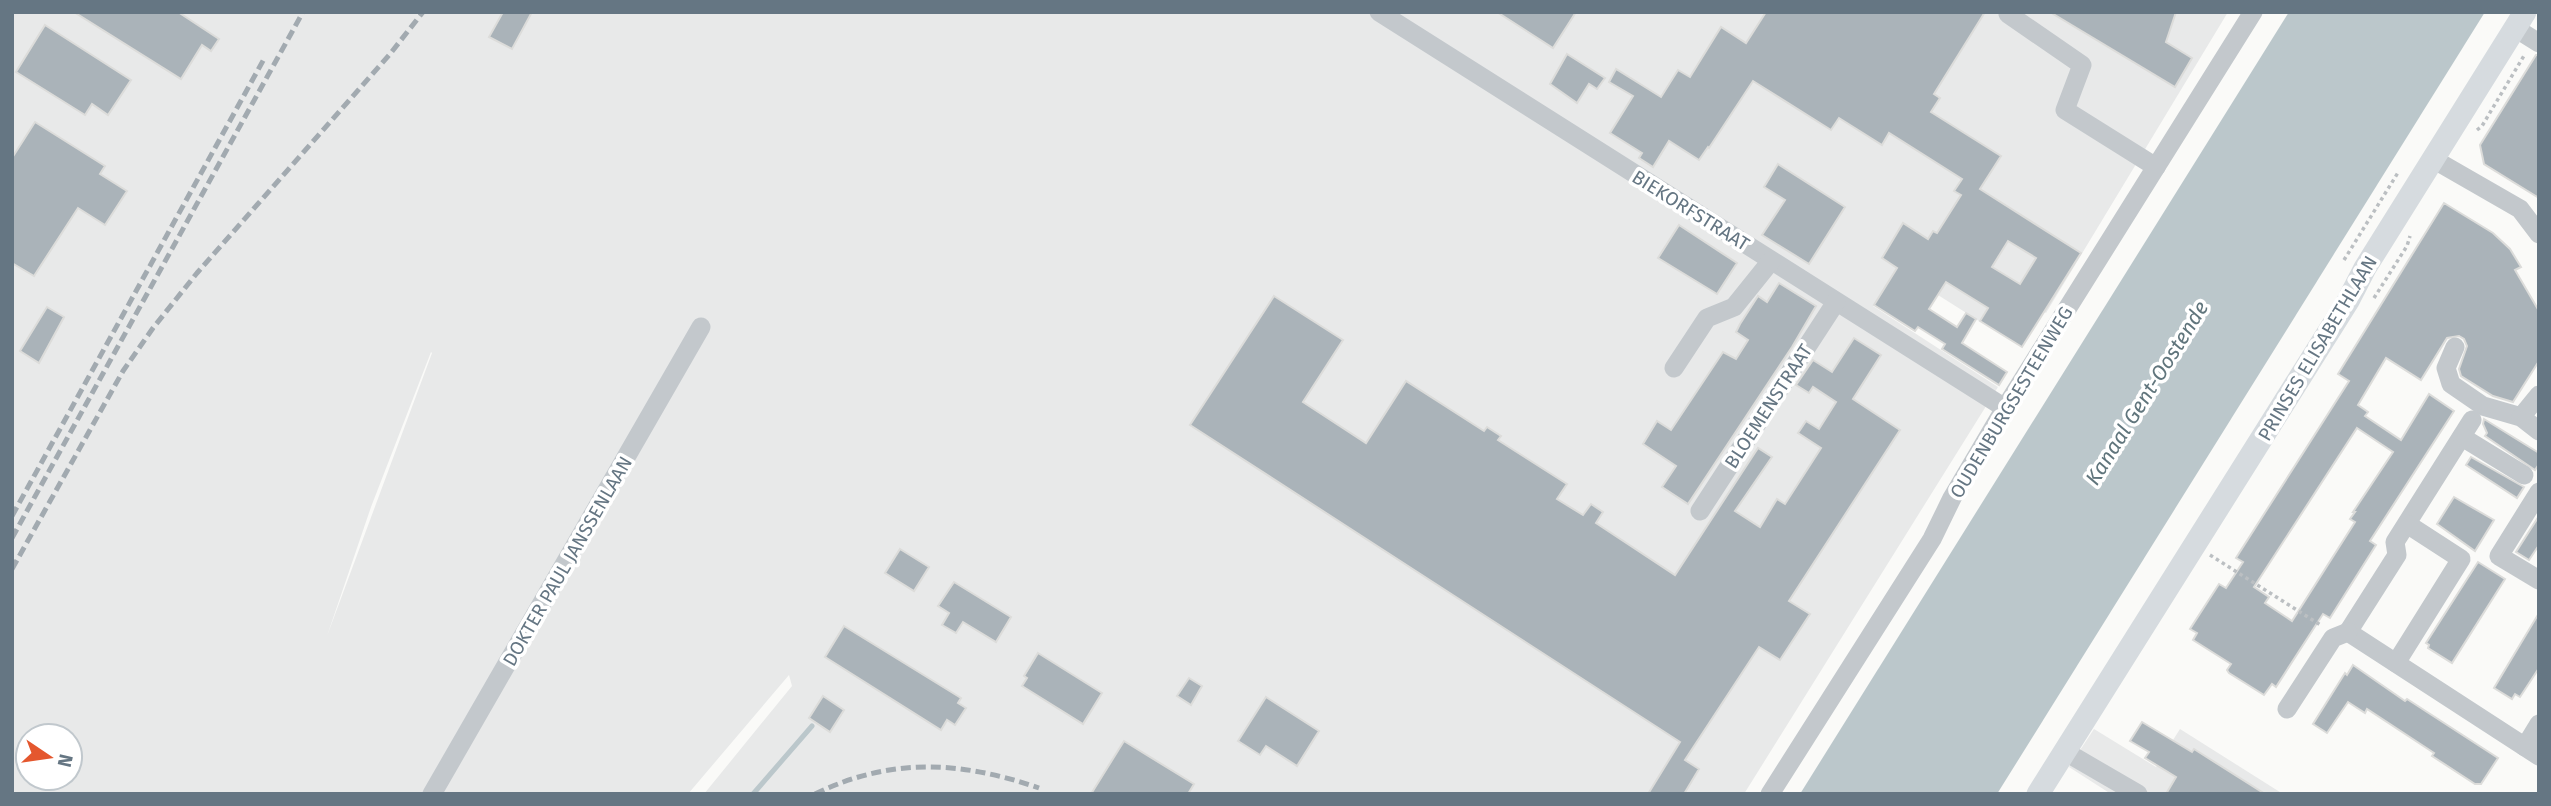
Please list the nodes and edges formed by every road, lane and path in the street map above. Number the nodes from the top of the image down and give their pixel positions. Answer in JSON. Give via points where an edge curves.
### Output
{"nodes":[{"id":1,"x":1378,"y":12,"type":"edge"},
{"id":2,"x":2009,"y":12,"type":"edge"},
{"id":3,"x":2253,"y":12,"type":"edge"},
{"id":4,"x":2520,"y":20,"type":"edge"},
{"id":5,"x":2539,"y":43,"type":"edge"},
{"id":6,"x":2432,"y":159,"type":"junction"},
{"id":7,"x":2156,"y":167,"type":"junction"},
{"id":8,"x":2537,"y":229,"type":"edge"},
{"id":9,"x":1771,"y":261,"type":"junction"},
{"id":10,"x":1836,"y":302,"type":"junction"},
{"id":11,"x":701,"y":327,"type":"dead end"},
{"id":12,"x":2455,"y":347,"type":"dead end"},
{"id":13,"x":1674,"y":368,"type":"dead end"},
{"id":14,"x":2539,"y":395,"type":"edge"},
{"id":15,"x":2005,"y":408,"type":"junction"},
{"id":16,"x":2521,"y":417,"type":"junction"},
{"id":17,"x":2539,"y":431,"type":"edge"},
{"id":18,"x":2524,"y":475,"type":"dead end"},
{"id":19,"x":2539,"y":492,"type":"edge"},
{"id":20,"x":1700,"y":511,"type":"dead end"},
{"id":21,"x":2407,"y":524,"type":"junction"},
{"id":22,"x":2194,"y":545,"type":"junction"},
{"id":23,"x":2539,"y":580,"type":"edge"},
{"id":24,"x":2343,"y":634,"type":"junction"},
{"id":25,"x":2396,"y":663,"type":"junction"},
{"id":26,"x":2287,"y":709,"type":"dead end"},
{"id":27,"x":2539,"y":724,"type":"edge"},
{"id":28,"x":2064,"y":751,"type":"junction"},
{"id":29,"x":2532,"y":752,"type":"edge"},
{"id":30,"x":432,"y":794,"type":"edge"},
{"id":31,"x":1770,"y":794,"type":"edge"},
{"id":32,"x":2038,"y":794,"type":"edge"},
{"id":33,"x":2138,"y":794,"type":"edge"}],
"edges":[{"from":1,"to":9,"type":"street","name":"BIEKORFSTRAAT"},
{"from":2,"to":7,"type":"street","via":[[2082,65],[2065,110]]},
{"from":3,"to":7,"type":"street","name":"OUDENBURGSESTEENWEG"},
{"from":4,"to":5,"type":"street"},
{"from":4,"to":6,"type":"main road","name":"PRINSES ELISABETHLAAN"},
{"from":6,"to":8,"type":"street","via":[[2520,209]]},
{"from":6,"to":22,"type":"main road","name":"PRINSES ELISABETHLAAN"},
{"from":7,"to":15,"type":"street","name":"OUDENBURGSESTEENWEG"},
{"from":9,"to":10,"type":"street","name":"BIEKORFSTRAAT"},
{"from":9,"to":13,"type":"street","via":[[1734,307],[1707,318]]},
{"from":10,"to":15,"type":"street","name":"BIEKORFSTRAAT"},
{"from":10,"to":20,"type":"street","name":"BLOEMENSTRAAT"},
{"from":11,"to":30,"type":"street","name":"DOKTER PAUL JANSSENLAAN"},
{"from":12,"to":16,"type":"street","via":[[2446,368],[2451,384],[2483,406]]},
{"from":14,"to":16,"type":"street"},
{"from":15,"to":31,"type":"street","name":"OUDENBURGSESTEENWEG","via":[[1932,539]]},
{"from":16,"to":17,"type":"street"},
{"from":18,"to":21,"type":"street","via":[[2467,428]]},
{"from":19,"to":23,"type":"street","via":[[2499,556]]},
{"from":21,"to":24,"type":"street","via":[[2395,542],[2397,555]]},
{"from":21,"to":25,"type":"street","via":[[2461,559]]},
{"from":22,"to":24,"type":"path"},
{"from":22,"to":28,"type":"main road","name":"PRINSES ELISABETHLAAN"},
{"from":24,"to":25,"type":"street"},
{"from":24,"to":26,"type":"street","via":[[2333,638]]},
{"from":25,"to":29,"type":"street"},
{"from":27,"to":29,"type":"street"},
{"from":28,"to":32,"type":"main road","name":"PRINSES ELISABETHLAAN"},
{"from":28,"to":33,"type":"street"}]}
